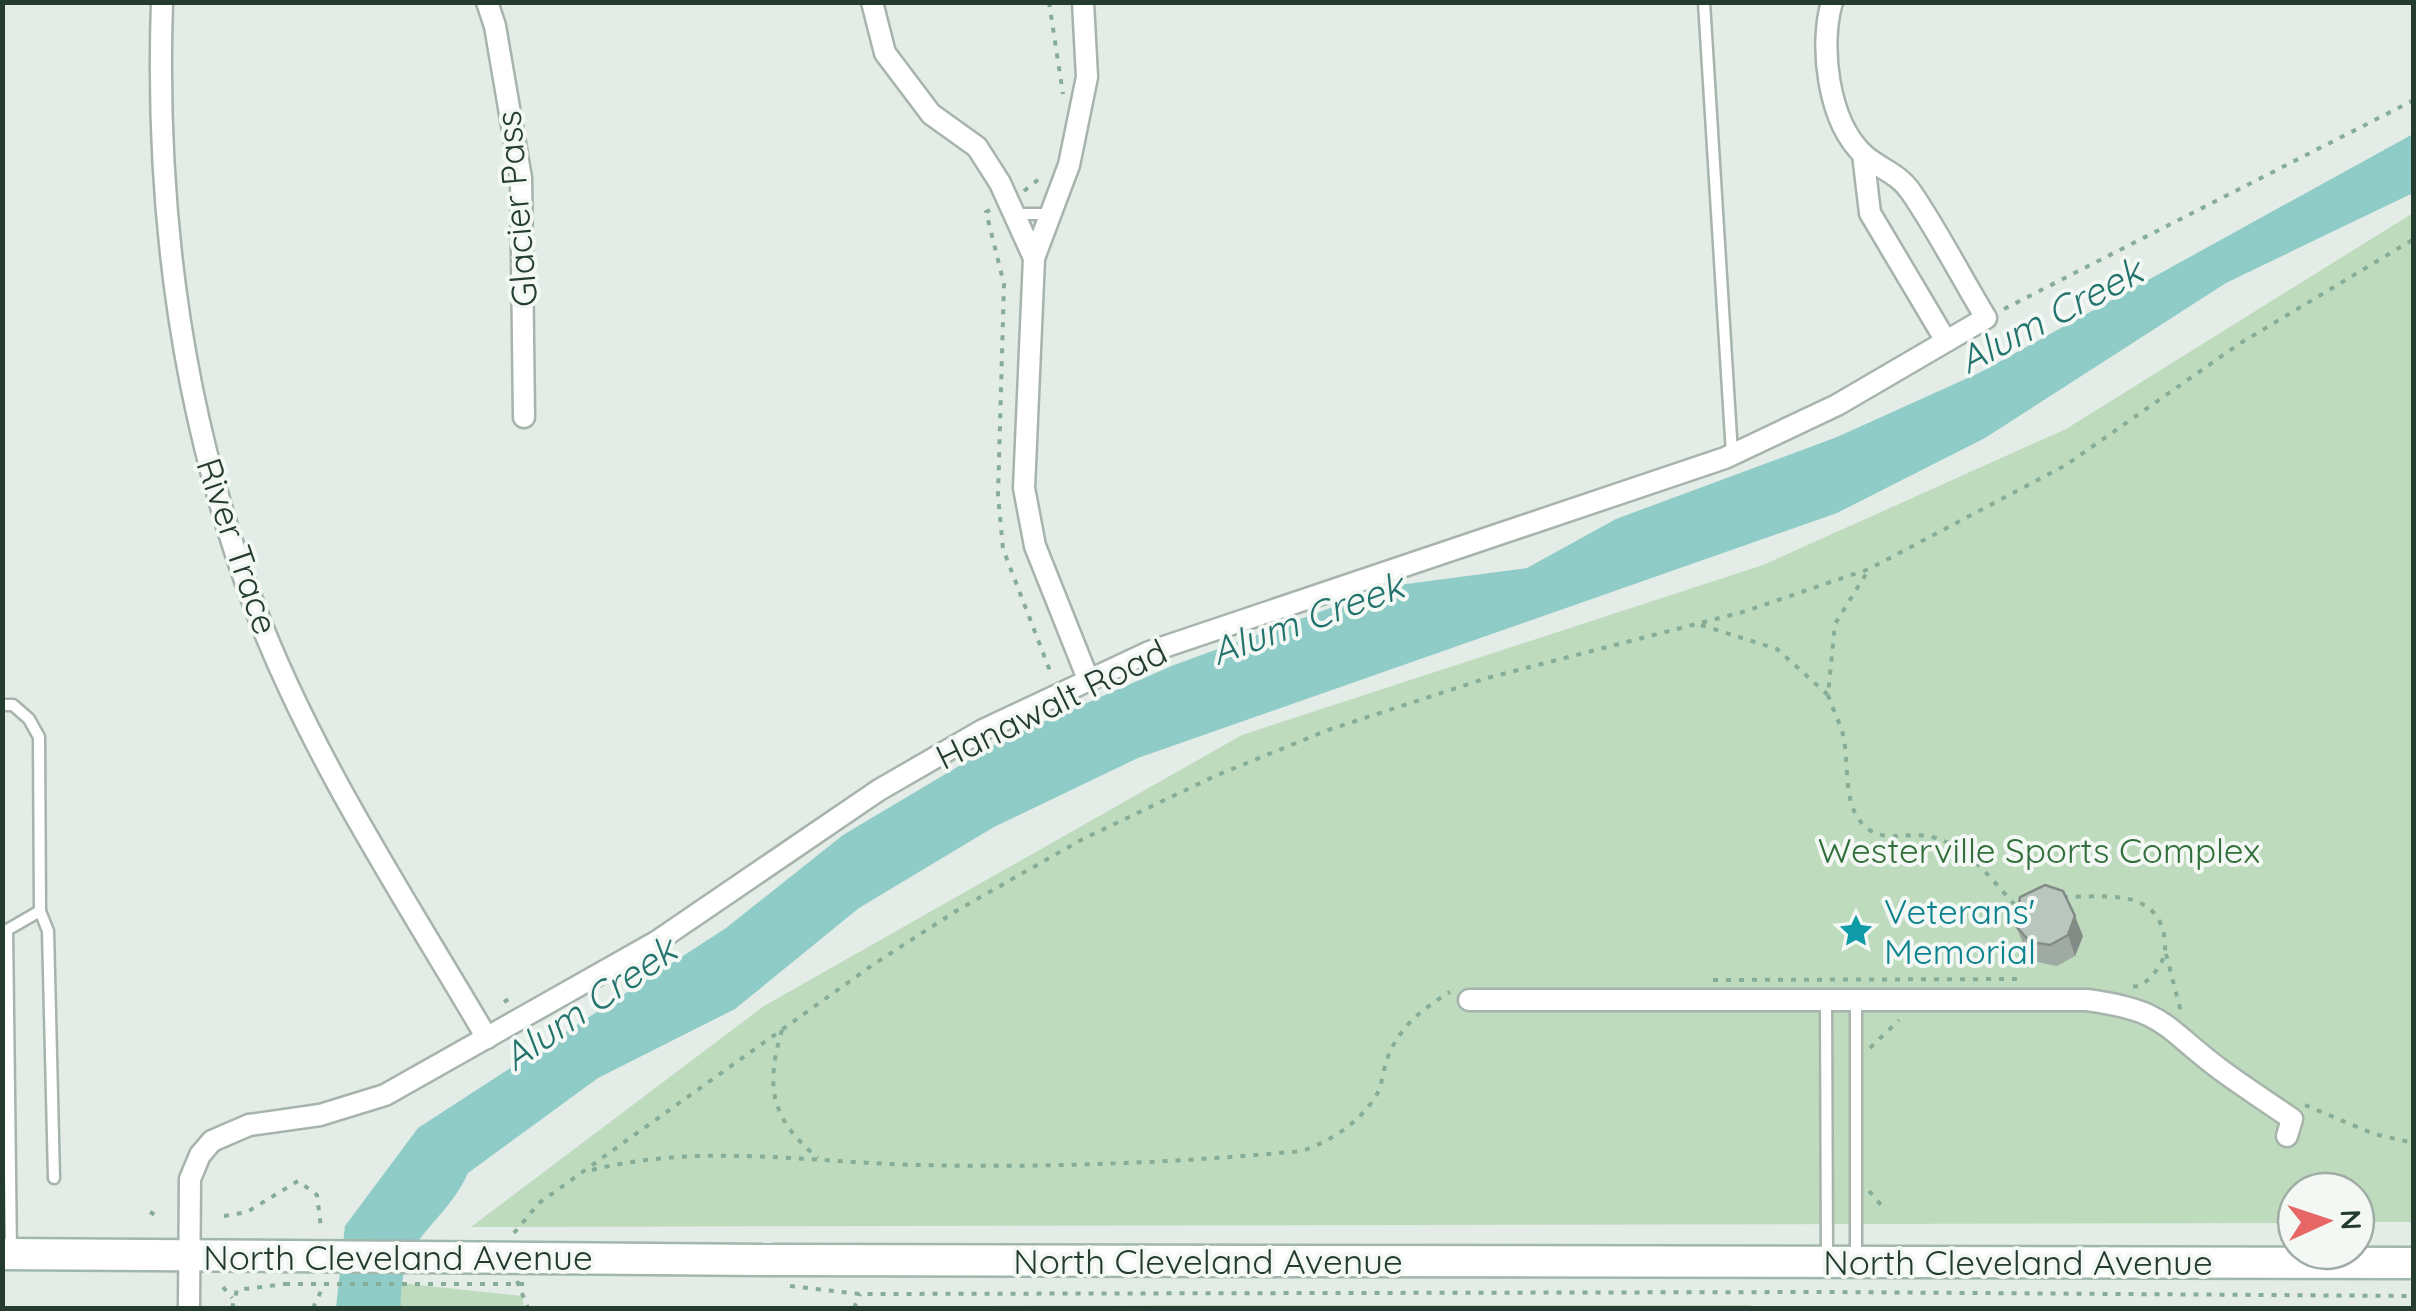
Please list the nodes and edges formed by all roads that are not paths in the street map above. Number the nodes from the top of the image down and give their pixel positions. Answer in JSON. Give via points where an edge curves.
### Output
{"nodes":[{"id":1,"x":162,"y":2,"type":"edge"},
{"id":2,"x":487,"y":2,"type":"edge"},
{"id":3,"x":872,"y":2,"type":"edge"},
{"id":4,"x":1084,"y":2,"type":"edge"},
{"id":5,"x":1704,"y":2,"type":"edge"},
{"id":6,"x":1832,"y":2,"type":"edge"},
{"id":7,"x":1863,"y":154,"type":"junction"},
{"id":8,"x":1014,"y":214,"type":"junction"},
{"id":9,"x":1051,"y":214,"type":"junction"},
{"id":10,"x":1034,"y":258,"type":"junction"},
{"id":11,"x":1946,"y":341,"type":"junction"},
{"id":12,"x":524,"y":417,"type":"dead end"},
{"id":13,"x":1732,"y":454,"type":"junction"},
{"id":14,"x":1088,"y":679,"type":"junction"},
{"id":15,"x":2,"y":705,"type":"edge"},
{"id":16,"x":40,"y":911,"type":"junction"},
{"id":17,"x":5,"y":930,"type":"edge"},
{"id":18,"x":1465,"y":994,"type":"road end"},
{"id":19,"x":1826,"y":1000,"type":"junction"},
{"id":20,"x":1856,"y":1000,"type":"junction"},
{"id":21,"x":486,"y":1038,"type":"junction"},
{"id":22,"x":2287,"y":1136,"type":"dead end"},
{"id":23,"x":54,"y":1178,"type":"dead end"},
{"id":24,"x":7,"y":1254,"type":"edge"},
{"id":25,"x":187,"y":1255,"type":"junction"},
{"id":26,"x":1841,"y":1262,"type":"junction"},
{"id":27,"x":2414,"y":1263,"type":"edge"},
{"id":28,"x":189,"y":1308,"type":"edge"}],
"edges":[{"from":1,"to":21,"type":"street","name":"River Trace","via":[[163,161],[175,306],[206,458],[254,606],[310,728]]},
{"from":2,"to":12,"type":"street","name":"Glacier Pass","via":[[521,178]]},
{"from":3,"to":8,"type":"street","via":[[885,53],[931,114],[976,147]]},
{"from":4,"to":9,"type":"street","via":[[1087,77]]},
{"from":5,"to":13,"type":"lane"},
{"from":6,"to":7,"type":"street","via":[[1824,54],[1830,85]]},
{"from":7,"to":11,"type":"street","via":[[1870,213]]},
{"from":7,"to":11,"type":"street","name":"Hanawalt Road","via":[[1901,178],[1986,318]]},
{"from":8,"to":9,"type":"lane"},
{"from":8,"to":10,"type":"street"},
{"from":9,"to":10,"type":"street"},
{"from":10,"to":14,"type":"street","via":[[1024,488],[1034,546]]},
{"from":11,"to":13,"type":"street","name":"Hanawalt Road","via":[[1837,405]]},
{"from":13,"to":14,"type":"street","name":"Hanawalt Road","via":[[1149,652]]},
{"from":14,"to":21,"type":"street","name":"Hanawalt Road","via":[[879,790],[656,942]]},
{"from":15,"to":16,"type":"lane","via":[[14,705],[39,737]]},
{"from":16,"to":17,"type":"lane"},
{"from":16,"to":23,"type":"lane","via":[[48,931]]},
{"from":17,"to":24,"type":"lane"},
{"from":18,"to":19,"type":"street"},
{"from":19,"to":20,"type":"street"},
{"from":19,"to":26,"type":"lane"},
{"from":20,"to":22,"type":"street","via":[[2086,1000],[2143,1010],[2292,1119]]},
{"from":20,"to":26,"type":"lane"},
{"from":21,"to":25,"type":"street","name":"Hanawalt Road","via":[[354,1107],[222,1134],[200,1155],[190,1179]]},
{"from":24,"to":25,"type":"main road","name":"North Cleveland Avenue"},
{"from":25,"to":26,"type":"main road","name":"North Cleveland Avenue","bridge":true,"via":[[285,1270]]},
{"from":25,"to":28,"type":"street","name":"Hanawalt Road"},
{"from":26,"to":27,"type":"main road","name":"North Cleveland Avenue"}]}
